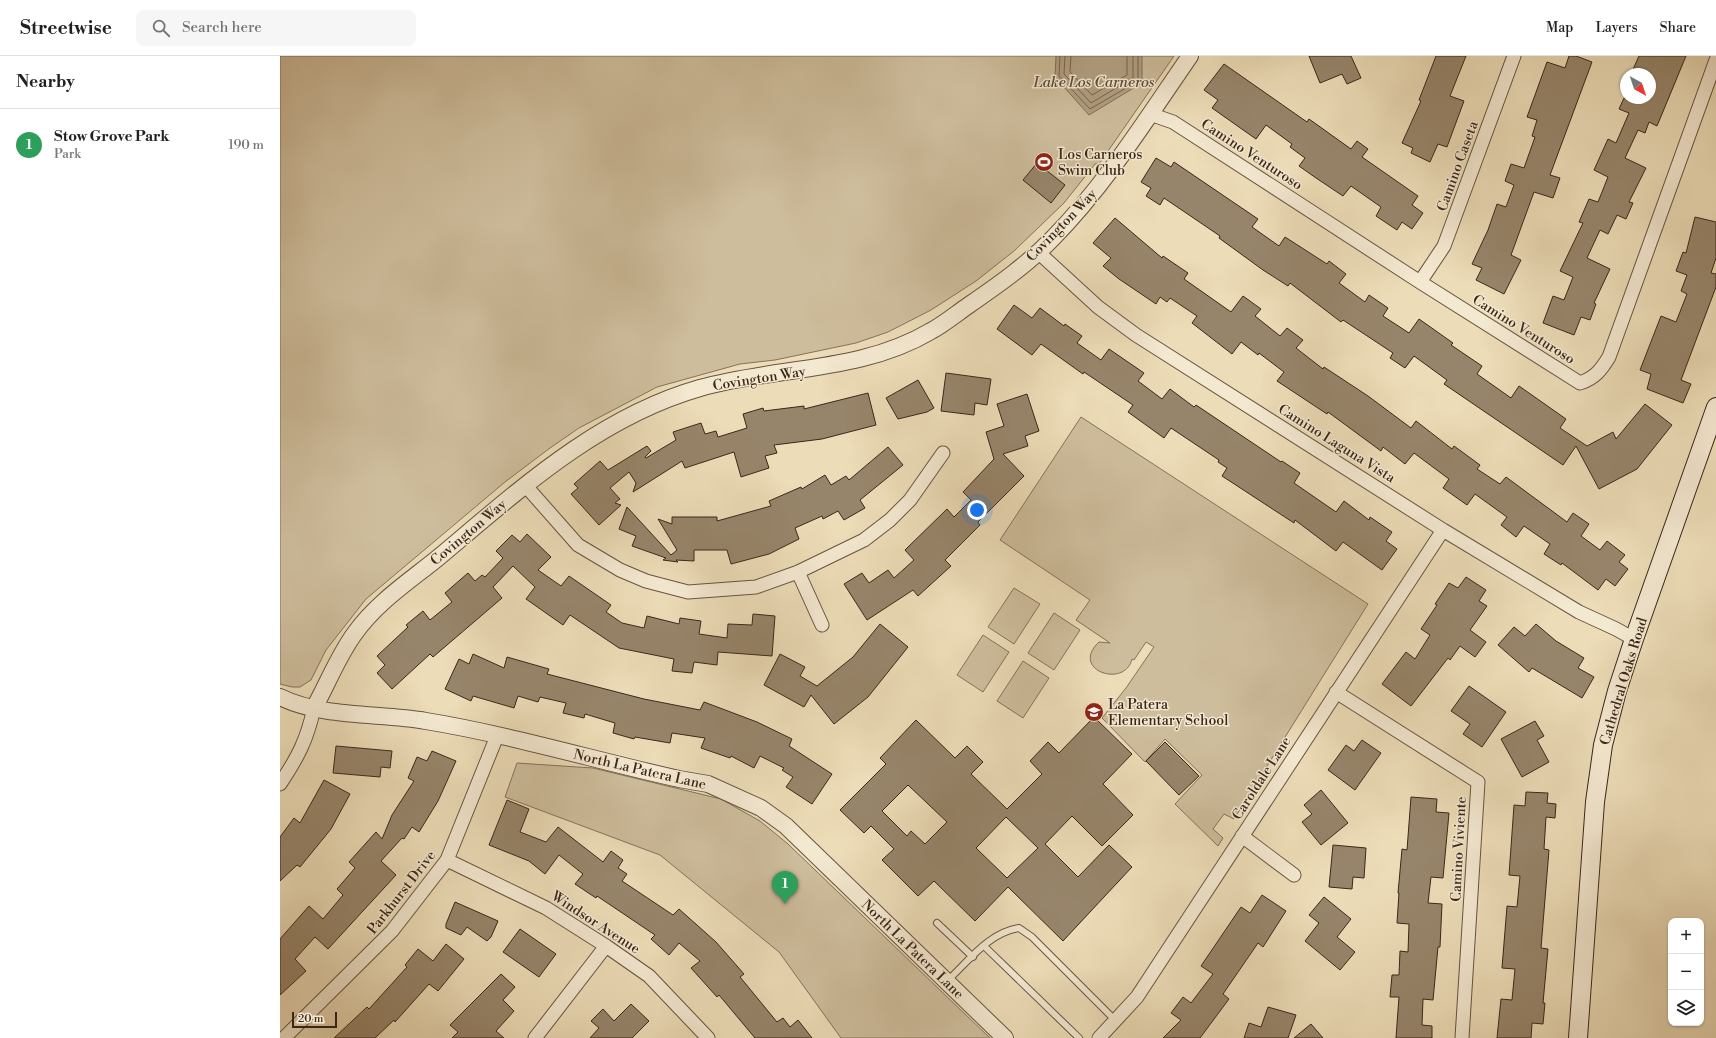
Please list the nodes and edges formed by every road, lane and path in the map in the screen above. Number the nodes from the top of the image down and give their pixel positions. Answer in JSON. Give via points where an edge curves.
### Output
{"nodes":[{"id":1,"x":1190,"y":56,"type":"edge"},
{"id":2,"x":1514,"y":56,"type":"edge"},
{"id":3,"x":1716,"y":60,"type":"edge"},
{"id":4,"x":1150,"y":114,"type":"junction"},
{"id":5,"x":1038,"y":252,"type":"junction"},
{"id":6,"x":1420,"y":282,"type":"junction"},
{"id":7,"x":1716,"y":407,"type":"edge"},
{"id":8,"x":942,"y":453,"type":"dead end"},
{"id":9,"x":525,"y":485,"type":"junction"},
{"id":10,"x":1443,"y":530,"type":"junction"},
{"id":11,"x":798,"y":572,"type":"junction"},
{"id":12,"x":822,"y":626,"type":"dead end"},
{"id":13,"x":1634,"y":639,"type":"junction"},
{"id":14,"x":1336,"y":692,"type":"junction"},
{"id":15,"x":280,"y":697,"type":"edge"},
{"id":16,"x":314,"y":708,"type":"junction"},
{"id":17,"x":497,"y":736,"type":"junction"},
{"id":18,"x":280,"y":784,"type":"edge"},
{"id":19,"x":1242,"y":836,"type":"junction"},
{"id":20,"x":447,"y":860,"type":"junction"},
{"id":21,"x":1294,"y":875,"type":"dead end"},
{"id":22,"x":937,"y":923,"type":"dead end"},
{"id":23,"x":606,"y":946,"type":"junction"},
{"id":24,"x":984,"y":946,"type":"junction"},
{"id":25,"x":973,"y":957,"type":"junction"},
{"id":26,"x":947,"y":982,"type":"junction"},
{"id":27,"x":1115,"y":1020,"type":"junction"},
{"id":28,"x":284,"y":1038,"type":"edge"},
{"id":29,"x":535,"y":1038,"type":"edge"},
{"id":30,"x":708,"y":1038,"type":"edge"},
{"id":31,"x":1005,"y":1038,"type":"edge"},
{"id":32,"x":1079,"y":1038,"type":"edge"},
{"id":33,"x":1099,"y":1038,"type":"edge"},
{"id":34,"x":1462,"y":1038,"type":"edge"},
{"id":35,"x":1578,"y":1038,"type":"edge"}],
"edges":[{"from":1,"to":4,"type":"street","name":"Covington Way"},
{"from":2,"to":6,"type":"street","name":"Camino Caseta","via":[[1444,246]]},
{"from":3,"to":6,"type":"street","name":"Camino Venturoso","via":[[1609,357],[1594,385],[1580,383]]},
{"from":4,"to":5,"type":"street","name":"Covington Way","via":[[1099,185]]},
{"from":4,"to":6,"type":"street","name":"Camino Venturoso","via":[[1173,122]]},
{"from":5,"to":9,"type":"street","name":"Covington Way","via":[[1003,282],[931,331],[892,350],[832,366],[734,379],[665,400],[584,441]]},
{"from":5,"to":10,"type":"street","name":"Camino Laguna Vista","via":[[1098,307],[1136,335]]},
{"from":7,"to":13,"type":"main road","name":"Cathedral Oaks Road"},
{"from":8,"to":11,"type":"street","via":[[910,500],[890,520],[864,540]]},
{"from":9,"to":11,"type":"street","via":[[578,544],[620,570],[646,581],[688,592],[756,587]]},
{"from":9,"to":16,"type":"street","name":"Covington Way","via":[[383,602],[356,631]]},
{"from":10,"to":13,"type":"street","name":"Camino Laguna Vista","via":[[1579,612]]},
{"from":10,"to":14,"type":"street","name":"Caroldale Lane"},
{"from":11,"to":12,"type":"street"},
{"from":13,"to":35,"type":"main road","name":"Cathedral Oaks Road","via":[[1603,745],[1595,802]]},
{"from":14,"to":19,"type":"street","name":"Caroldale Lane"},
{"from":14,"to":34,"type":"street","name":"Camino Viviente","via":[[1478,782]]},
{"from":15,"to":16,"type":"street","name":"North La Patera Lane"},
{"from":16,"to":17,"type":"street","name":"North La Patera Lane","via":[[425,721]]},
{"from":16,"to":18,"type":"street","name":"Covington Way","via":[[299,756]]},
{"from":17,"to":20,"type":"street","name":"Parkhurst Drive"},
{"from":17,"to":26,"type":"street","name":"North La Patera Lane","via":[[668,777],[708,784],[761,808],[786,826]]},
{"from":19,"to":21,"type":"street"},
{"from":19,"to":27,"type":"street","name":"Caroldale Lane","via":[[1137,996]]},
{"from":20,"to":23,"type":"street","name":"Windsor Avenue","via":[[546,908]]},
{"from":20,"to":28,"type":"street","name":"Parkhurst Drive","via":[[392,931]]},
{"from":22,"to":25,"type":"lane"},
{"from":23,"to":29,"type":"street"},
{"from":23,"to":30,"type":"street","name":"Windsor Avenue","via":[[649,976]]},
{"from":24,"to":25,"type":"lane"},
{"from":24,"to":27,"type":"lane","via":[[992,938],[1019,928],[1032,937]]},
{"from":24,"to":32,"type":"lane"},
{"from":25,"to":26,"type":"lane"},
{"from":26,"to":31,"type":"street","name":"North La Patera Lane"},
{"from":27,"to":33,"type":"street","name":"Caroldale Lane"}]}
